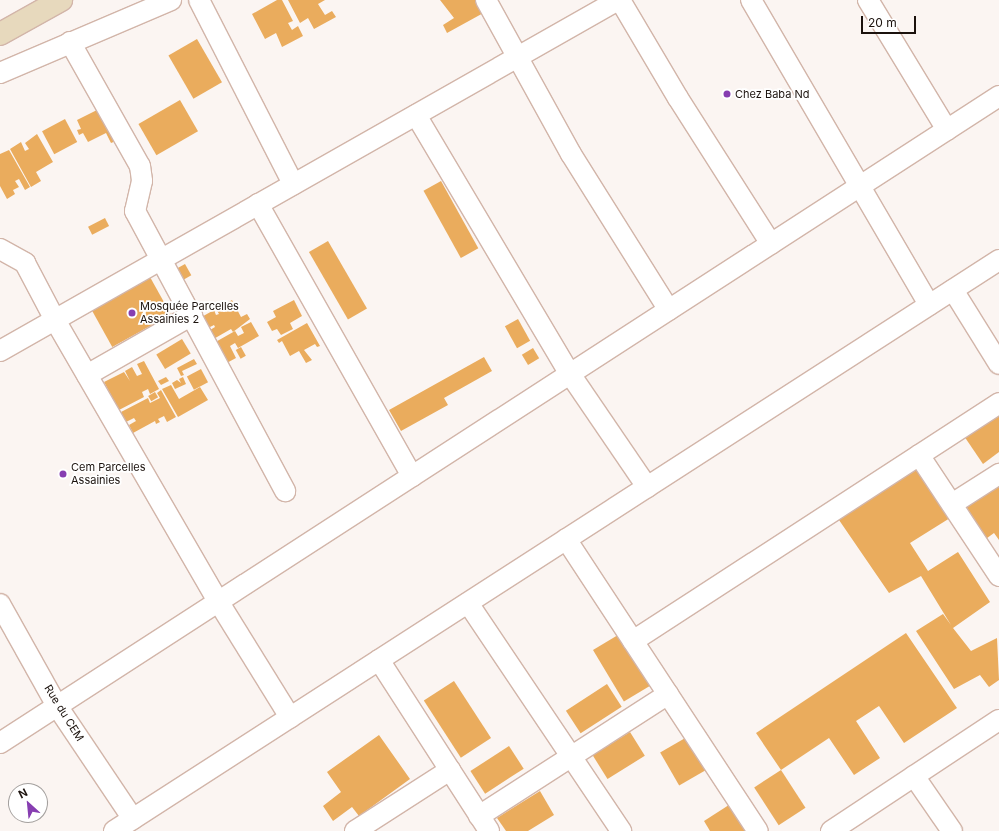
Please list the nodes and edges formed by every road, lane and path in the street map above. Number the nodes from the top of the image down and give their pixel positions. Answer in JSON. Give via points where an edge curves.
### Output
{"nodes":[{"id":1,"x":61,"y":0,"type":"edge"},
{"id":2,"x":171,"y":0,"type":"edge"},
{"id":3,"x":199,"y":0,"type":"edge"},
{"id":4,"x":486,"y":0,"type":"edge"},
{"id":5,"x":619,"y":0,"type":"edge"},
{"id":6,"x":751,"y":0,"type":"edge"},
{"id":7,"x":868,"y":0,"type":"edge"},
{"id":8,"x":0,"y":34,"type":"edge"},
{"id":9,"x":70,"y":42,"type":"junction"},
{"id":10,"x":518,"y":57,"type":"junction"},
{"id":11,"x":0,"y":74,"type":"edge"},
{"id":12,"x":999,"y":96,"type":"edge"},
{"id":13,"x":416,"y":115,"type":"junction"},
{"id":14,"x":946,"y":130,"type":"junction"},
{"id":15,"x":293,"y":184,"type":"junction"},
{"id":16,"x":859,"y":187,"type":"junction"},
{"id":17,"x":258,"y":204,"type":"junction"},
{"id":18,"x":771,"y":244,"type":"junction"},
{"id":19,"x":0,"y":249,"type":"edge"},
{"id":20,"x":162,"y":259,"type":"junction"},
{"id":21,"x":999,"y":260,"type":"edge"},
{"id":22,"x":953,"y":290,"type":"junction"},
{"id":23,"x":929,"y":305,"type":"junction"},
{"id":24,"x":669,"y":310,"type":"junction"},
{"id":25,"x":192,"y":315,"type":"junction"},
{"id":26,"x":55,"y":320,"type":"junction"},
{"id":27,"x":0,"y":351,"type":"edge"},
{"id":28,"x":999,"y":364,"type":"edge"},
{"id":29,"x":570,"y":374,"type":"junction"},
{"id":30,"x":87,"y":375,"type":"junction"},
{"id":31,"x":999,"y":403,"type":"edge"},
{"id":32,"x":919,"y":455,"type":"junction"},
{"id":33,"x":999,"y":474,"type":"edge"},
{"id":34,"x":412,"y":476,"type":"junction"},
{"id":35,"x":647,"y":487,"type":"junction"},
{"id":36,"x":285,"y":491,"type":"dead end"},
{"id":37,"x":952,"y":504,"type":"junction"},
{"id":38,"x":566,"y":539,"type":"junction"},
{"id":39,"x":999,"y":576,"type":"edge"},
{"id":40,"x":218,"y":602,"type":"junction"},
{"id":41,"x":468,"y":603,"type":"junction"},
{"id":42,"x":0,"y":604,"type":"edge"},
{"id":43,"x":633,"y":641,"type":"junction"},
{"id":44,"x":379,"y":660,"type":"junction"},
{"id":45,"x":668,"y":694,"type":"junction"},
{"id":46,"x":58,"y":706,"type":"junction"},
{"id":47,"x":290,"y":717,"type":"junction"},
{"id":48,"x":999,"y":720,"type":"edge"},
{"id":49,"x":0,"y":743,"type":"edge"},
{"id":50,"x":571,"y":757,"type":"junction"},
{"id":51,"x":450,"y":770,"type":"junction"},
{"id":52,"x":914,"y":776,"type":"junction"},
{"id":53,"x":133,"y":819,"type":"junction"},
{"id":54,"x":484,"y":824,"type":"edge"},
{"id":55,"x":114,"y":831,"type":"edge"},
{"id":56,"x":356,"y":831,"type":"edge"},
{"id":57,"x":621,"y":831,"type":"edge"},
{"id":58,"x":758,"y":831,"type":"edge"},
{"id":59,"x":831,"y":831,"type":"edge"},
{"id":60,"x":952,"y":831,"type":"edge"}],
"edges":[{"from":1,"to":8,"type":"street"},
{"from":2,"to":9,"type":"street"},
{"from":3,"to":15,"type":"street"},
{"from":4,"to":10,"type":"street"},
{"from":5,"to":10,"type":"street"},
{"from":5,"to":18,"type":"street"},
{"from":6,"to":16,"type":"street"},
{"from":7,"to":14,"type":"street"},
{"from":9,"to":11,"type":"street"},
{"from":9,"to":20,"type":"street","via":[[140,166],[142,181],[135,211]]},
{"from":10,"to":13,"type":"street"},
{"from":10,"to":24,"type":"street","via":[[571,154]]},
{"from":12,"to":14,"type":"street"},
{"from":13,"to":15,"type":"street"},
{"from":13,"to":29,"type":"street"},
{"from":14,"to":16,"type":"street"},
{"from":15,"to":17,"type":"street"},
{"from":16,"to":18,"type":"street"},
{"from":16,"to":23,"type":"street"},
{"from":17,"to":20,"type":"street"},
{"from":17,"to":34,"type":"street"},
{"from":18,"to":24,"type":"street"},
{"from":19,"to":26,"type":"street","via":[[25,263]]},
{"from":20,"to":25,"type":"street"},
{"from":20,"to":26,"type":"street"},
{"from":21,"to":22,"type":"street"},
{"from":22,"to":23,"type":"street"},
{"from":22,"to":28,"type":"street"},
{"from":23,"to":35,"type":"street"},
{"from":24,"to":29,"type":"street"},
{"from":25,"to":30,"type":"street"},
{"from":25,"to":36,"type":"street"},
{"from":26,"to":27,"type":"street"},
{"from":26,"to":30,"type":"street"},
{"from":29,"to":34,"type":"street"},
{"from":29,"to":35,"type":"street"},
{"from":30,"to":40,"type":"street"},
{"from":31,"to":32,"type":"street"},
{"from":32,"to":37,"type":"street"},
{"from":32,"to":43,"type":"street"},
{"from":33,"to":37,"type":"street"},
{"from":34,"to":40,"type":"street"},
{"from":35,"to":38,"type":"street"},
{"from":37,"to":39,"type":"street"},
{"from":38,"to":41,"type":"street"},
{"from":38,"to":43,"type":"street"},
{"from":40,"to":46,"type":"street"},
{"from":40,"to":47,"type":"street"},
{"from":41,"to":44,"type":"street"},
{"from":41,"to":50,"type":"street"},
{"from":42,"to":46,"type":"street","name":"Rue du CEM"},
{"from":43,"to":45,"type":"street"},
{"from":44,"to":47,"type":"street"},
{"from":44,"to":51,"type":"street"},
{"from":45,"to":50,"type":"street"},
{"from":45,"to":58,"type":"street"},
{"from":46,"to":49,"type":"street"},
{"from":46,"to":53,"type":"street","name":"Rue du CEM"},
{"from":47,"to":53,"type":"street"},
{"from":48,"to":52,"type":"street"},
{"from":50,"to":54,"type":"street"},
{"from":50,"to":57,"type":"street"},
{"from":51,"to":54,"type":"street"},
{"from":51,"to":56,"type":"street"},
{"from":52,"to":59,"type":"street"},
{"from":52,"to":60,"type":"street"},
{"from":53,"to":55,"type":"street"}]}
